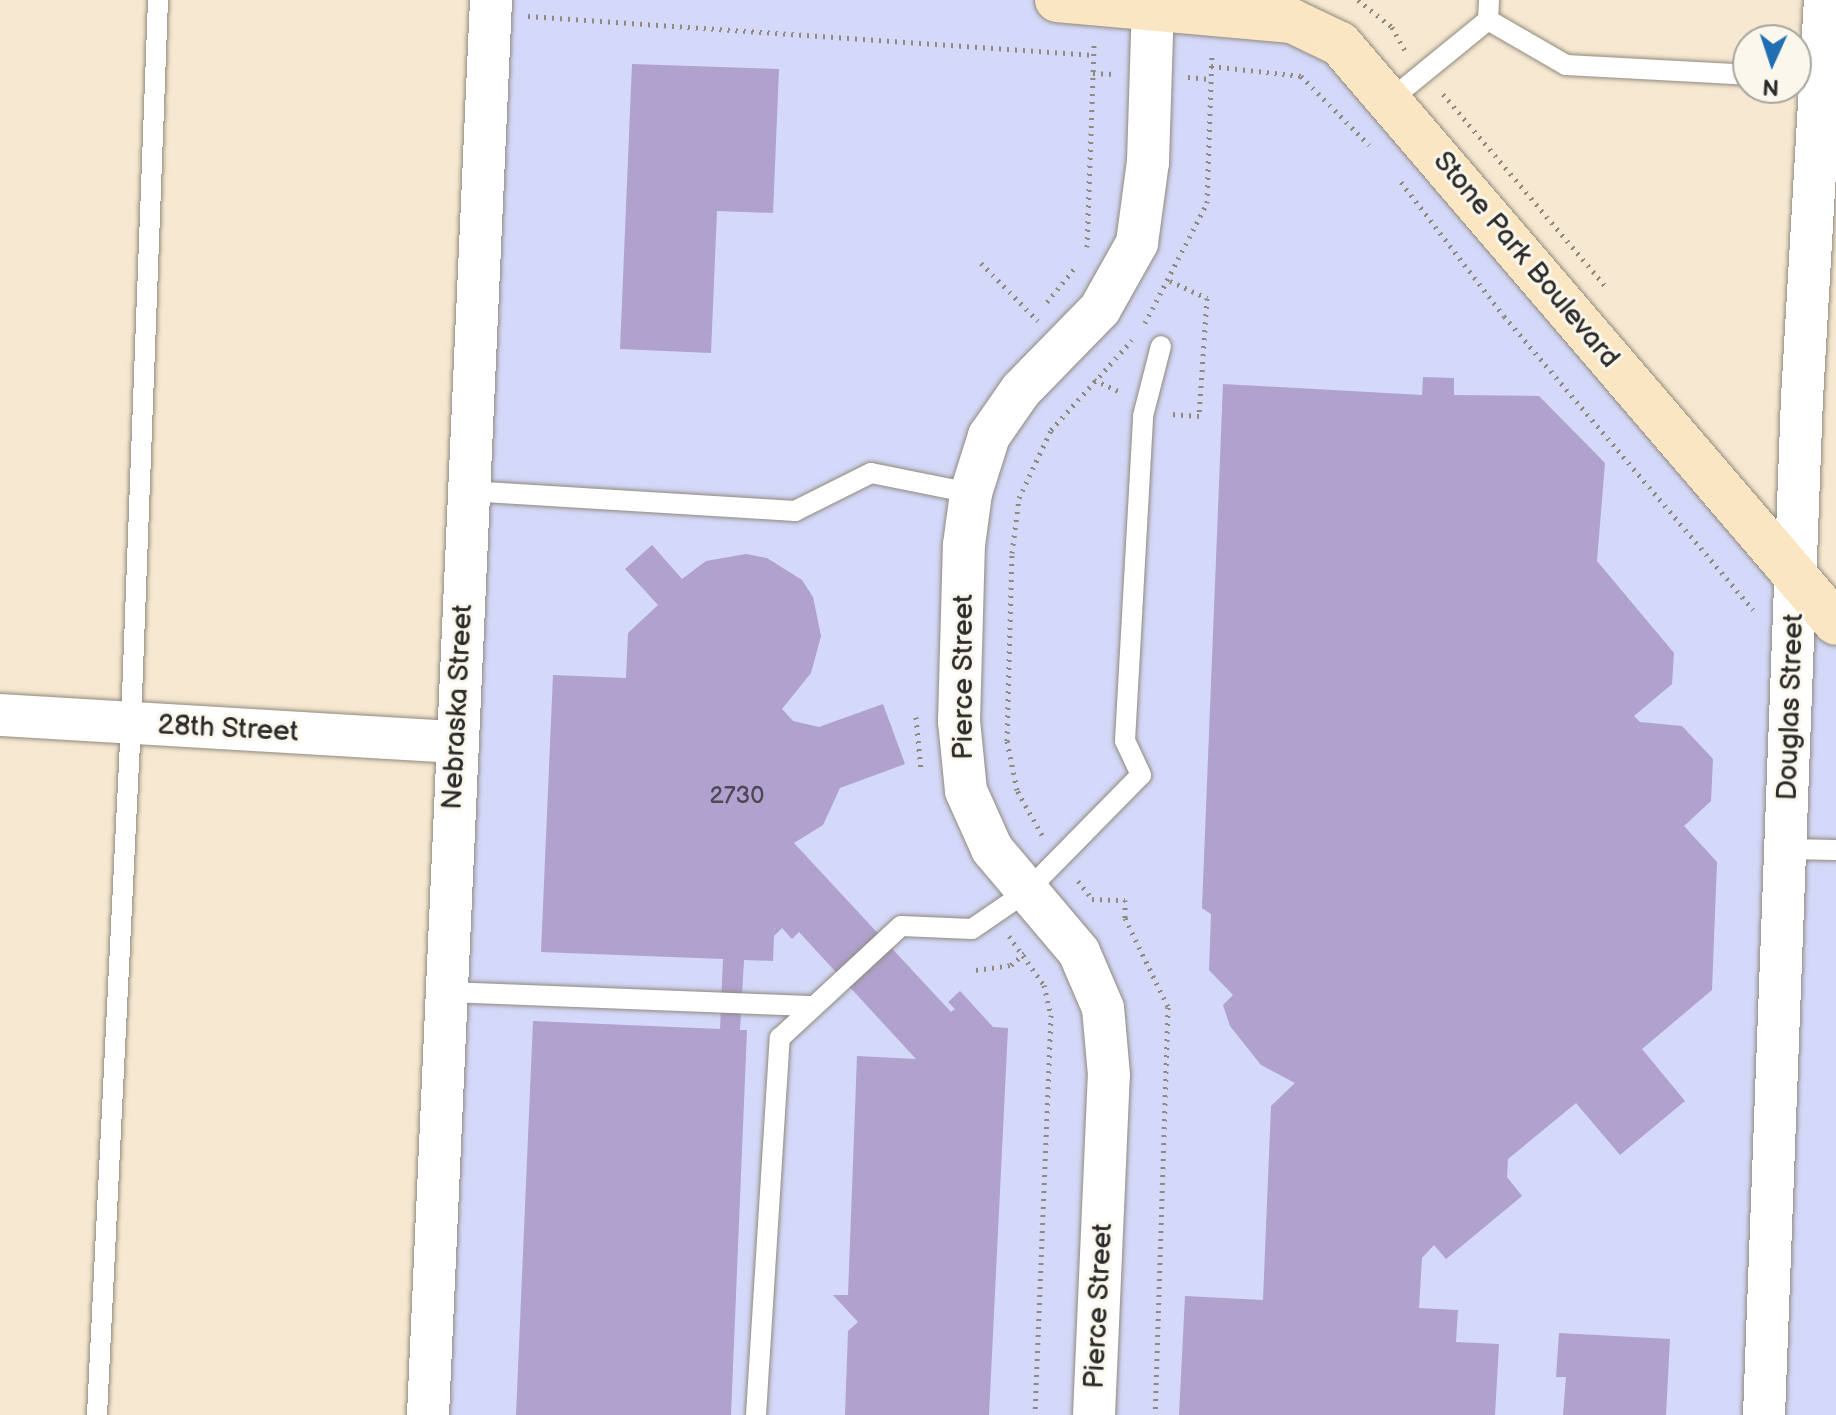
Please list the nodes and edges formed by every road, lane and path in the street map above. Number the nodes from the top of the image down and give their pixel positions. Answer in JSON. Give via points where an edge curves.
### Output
{"nodes":[{"id":1,"x":158,"y":0,"type":"edge"},
{"id":2,"x":1825,"y":0,"type":"edge"},
{"id":3,"x":1077,"y":1,"type":"edge"},
{"id":4,"x":1153,"y":3,"type":"edge"},
{"id":5,"x":491,"y":7,"type":"edge"},
{"id":6,"x":1488,"y":10,"type":"edge"},
{"id":7,"x":1214,"y":11,"type":"junction"},
{"id":8,"x":1094,"y":55,"type":"junction"},
{"id":9,"x":1812,"y":60,"type":"edge"},
{"id":10,"x":1211,"y":66,"type":"junction"},
{"id":11,"x":1732,"y":74,"type":"edge"},
{"id":12,"x":1390,"y":100,"type":"junction"},
{"id":13,"x":1807,"y":104,"type":"edge"},
{"id":14,"x":1380,"y":156,"type":"dead end"},
{"id":15,"x":1399,"y":179,"type":"dead end"},
{"id":16,"x":1086,"y":252,"type":"dead end"},
{"id":17,"x":1078,"y":265,"type":"dead end"},
{"id":18,"x":1170,"y":281,"type":"junction"},
{"id":19,"x":1024,"y":328,"type":"dead end"},
{"id":20,"x":1161,"y":346,"type":"dead end"},
{"id":21,"x":1199,"y":416,"type":"dead end"},
{"id":22,"x":468,"y":491,"type":"junction"},
{"id":23,"x":971,"y":493,"type":"junction"},
{"id":24,"x":1796,"y":577,"type":"junction"},
{"id":25,"x":1836,"y":623,"type":"edge"},
{"id":26,"x":1793,"y":657,"type":"junction"},
{"id":27,"x":916,"y":709,"type":"dead end"},
{"id":28,"x":0,"y":715,"type":"edge"},
{"id":29,"x":131,"y":723,"type":"junction"},
{"id":30,"x":456,"y":742,"type":"junction"},
{"id":31,"x":923,"y":784,"type":"dead end"},
{"id":32,"x":1787,"y":849,"type":"junction"},
{"id":33,"x":1836,"y":850,"type":"edge"},
{"id":34,"x":1059,"y":859,"type":"junction"},
{"id":35,"x":1092,"y":898,"type":"dead end"},
{"id":36,"x":1125,"y":900,"type":"dead end"},
{"id":37,"x":1009,"y":903,"type":"junction"},
{"id":38,"x":445,"y":992,"type":"junction"},
{"id":39,"x":812,"y":1006,"type":"junction"},
{"id":40,"x":97,"y":1415,"type":"edge"},
{"id":41,"x":428,"y":1415,"type":"edge"},
{"id":42,"x":756,"y":1415,"type":"edge"},
{"id":43,"x":1035,"y":1415,"type":"edge"},
{"id":44,"x":1094,"y":1415,"type":"edge"},
{"id":45,"x":1155,"y":1415,"type":"edge"},
{"id":46,"x":1764,"y":1415,"type":"edge"}],
"edges":[{"from":1,"to":29,"type":"lane"},
{"from":2,"to":9,"type":"street","name":"Douglas Street"},
{"from":3,"to":4,"type":"main road","name":"Stone Park Boulevard"},
{"from":3,"to":8,"type":"path"},
{"from":4,"to":7,"type":"main road","name":"Stone Park Boulevard"},
{"from":4,"to":23,"type":"street","name":"Pierce Street","via":[[1148,162],[1137,243],[1100,309],[1021,390],[989,436]]},
{"from":5,"to":8,"type":"path"},
{"from":5,"to":22,"type":"street","name":"Nebraska Street"},
{"from":6,"to":11,"type":"lane","via":[[1566,65]]},
{"from":6,"to":12,"type":"lane"},
{"from":7,"to":10,"type":"path"},
{"from":7,"to":12,"type":"main road","name":"Stone Park Boulevard","via":[[1292,21],[1340,44]]},
{"from":8,"to":16,"type":"path"},
{"from":10,"to":14,"type":"path","via":[[1301,76]]},
{"from":10,"to":18,"type":"path","via":[[1207,203]]},
{"from":12,"to":24,"type":"main road","name":"Stone Park Boulevard"},
{"from":13,"to":24,"type":"street","name":"Douglas Street"},
{"from":15,"to":26,"type":"path","via":[[1504,316]]},
{"from":17,"to":19,"type":"path"},
{"from":18,"to":21,"type":"path","via":[[1207,298]]},
{"from":18,"to":34,"type":"path","via":[[1139,333],[1051,430],[1019,498],[1012,553],[1007,741],[1017,790]]},
{"from":20,"to":34,"type":"lane","via":[[1143,416],[1125,741],[1141,775]]},
{"from":22,"to":23,"type":"lane","via":[[795,511],[871,473]]},
{"from":22,"to":30,"type":"street","name":"Nebraska Street"},
{"from":23,"to":37,"type":"street","name":"Pierce Street","via":[[959,721],[966,791]]},
{"from":24,"to":25,"type":"main road","name":"Stone Park Boulevard"},
{"from":24,"to":26,"type":"street","name":"Douglas Street"},
{"from":26,"to":32,"type":"street","name":"Douglas Street"},
{"from":27,"to":31,"type":"path"},
{"from":28,"to":29,"type":"street","name":"28th Street"},
{"from":29,"to":30,"type":"street","name":"28th Street"},
{"from":29,"to":40,"type":"lane"},
{"from":30,"to":38,"type":"street","name":"Nebraska Street"},
{"from":32,"to":33,"type":"lane"},
{"from":32,"to":46,"type":"street","name":"Douglas Street"},
{"from":34,"to":35,"type":"path"},
{"from":34,"to":37,"type":"lane"},
{"from":36,"to":45,"type":"path","via":[[1125,918],[1168,1007]]},
{"from":37,"to":39,"type":"lane","via":[[972,929],[901,926]]},
{"from":37,"to":43,"type":"path","via":[[1051,1015]]},
{"from":37,"to":44,"type":"street","name":"Pierce Street","via":[[1079,952],[1103,1008],[1109,1075]]},
{"from":38,"to":39,"type":"lane"},
{"from":38,"to":41,"type":"street","name":"Nebraska Street"},
{"from":39,"to":42,"type":"lane","via":[[780,1038]]}]}
